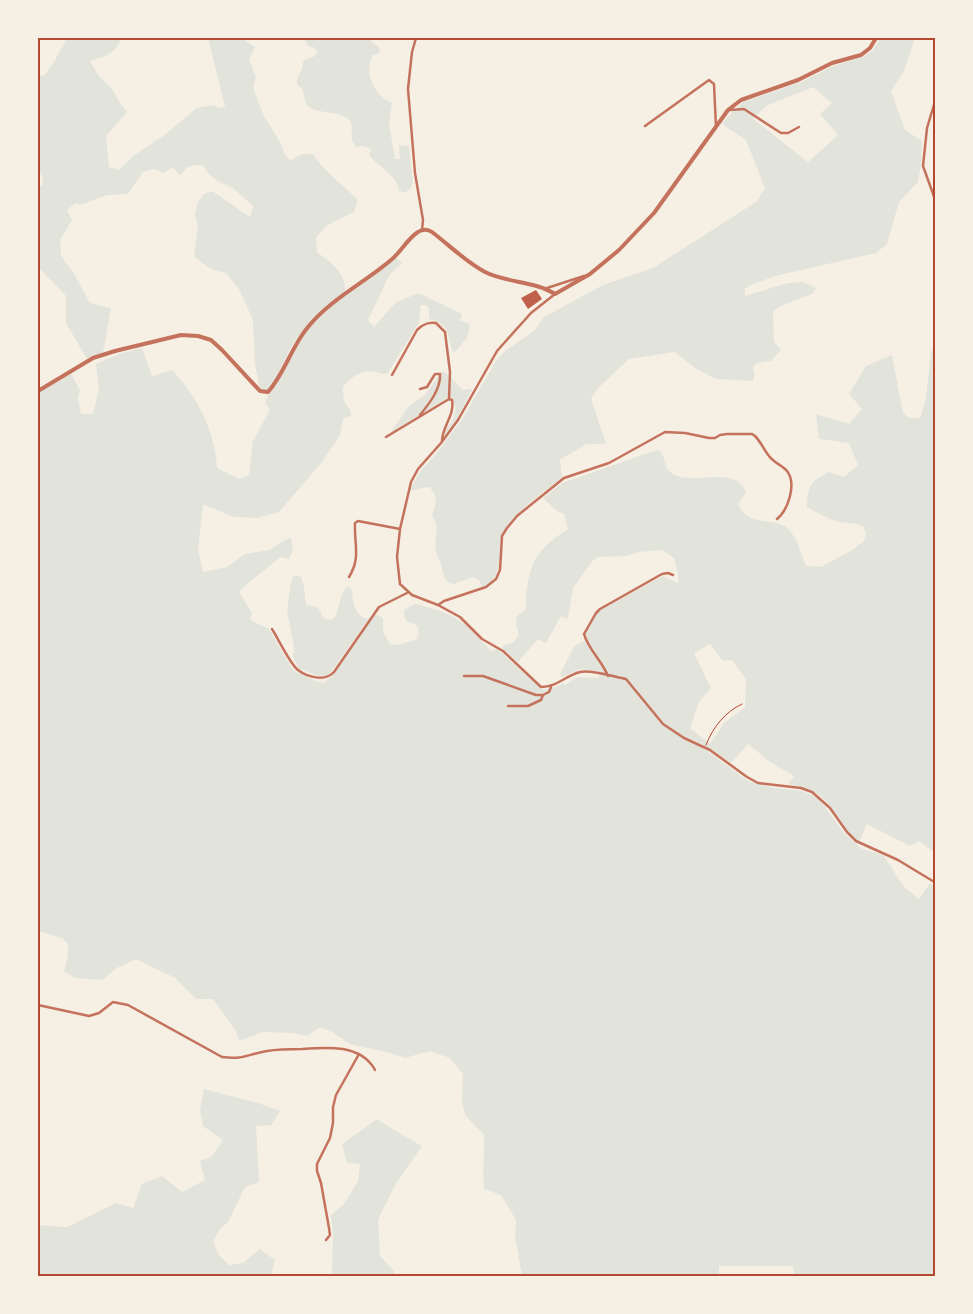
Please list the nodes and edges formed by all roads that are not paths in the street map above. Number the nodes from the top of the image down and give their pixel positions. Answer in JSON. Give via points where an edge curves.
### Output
{"nodes":[{"id":1,"x":416,"y":38,"type":"edge"},
{"id":2,"x":876,"y":38,"type":"edge"},
{"id":3,"x":936,"y":98,"type":"edge"},
{"id":4,"x":728,"y":110,"type":"junction"},
{"id":5,"x":645,"y":126,"type":"dead end"},
{"id":6,"x":799,"y":127,"type":"dead end"},
{"id":7,"x":716,"y":129,"type":"junction"},
{"id":8,"x":936,"y":202,"type":"edge"},
{"id":9,"x":422,"y":230,"type":"junction"},
{"id":10,"x":590,"y":274,"type":"junction"},
{"id":11,"x":546,"y":289,"type":"junction"},
{"id":12,"x":555,"y":294,"type":"junction"},
{"id":13,"x":392,"y":375,"type":"dead end"},
{"id":14,"x":420,"y":389,"type":"dead end"},
{"id":15,"x":38,"y":391,"type":"edge"},
{"id":16,"x":449,"y":399,"type":"junction"},
{"id":17,"x":419,"y":416,"type":"junction"},
{"id":18,"x":386,"y":437,"type":"dead end"},
{"id":19,"x":442,"y":443,"type":"junction"},
{"id":20,"x":777,"y":519,"type":"dead end"},
{"id":21,"x":400,"y":529,"type":"junction"},
{"id":22,"x":673,"y":575,"type":"dead end"},
{"id":23,"x":349,"y":577,"type":"dead end"},
{"id":24,"x":409,"y":592,"type":"junction"},
{"id":25,"x":438,"y":605,"type":"junction"},
{"id":26,"x":272,"y":629,"type":"dead end"},
{"id":27,"x":464,"y":676,"type":"dead end"},
{"id":28,"x":608,"y":676,"type":"junction"},
{"id":29,"x":551,"y":687,"type":"junction"},
{"id":30,"x":543,"y":695,"type":"junction"},
{"id":31,"x":508,"y":706,"type":"dead end"},
{"id":32,"x":936,"y":882,"type":"edge"},
{"id":33,"x":38,"y":1004,"type":"edge"},
{"id":34,"x":359,"y":1054,"type":"junction"},
{"id":35,"x":375,"y":1070,"type":"dead end"},
{"id":36,"x":326,"y":1240,"type":"dead end"}],
"edges":[{"from":1,"to":9,"type":"street","via":[[408,89]]},
{"from":2,"to":4,"type":"street","via":[[861,55],[832,63],[798,80],[741,100]]},
{"from":3,"to":8,"type":"street","via":[[927,128],[923,166]]},
{"from":4,"to":6,"type":"street","via":[[744,109],[781,133]]},
{"from":4,"to":7,"type":"street"},
{"from":5,"to":7,"type":"street","via":[[709,80],[714,84]]},
{"from":7,"to":10,"type":"street","via":[[654,213],[619,250]]},
{"from":9,"to":11,"type":"street","via":[[432,232],[485,272]]},
{"from":9,"to":15,"type":"street","via":[[393,258],[329,306],[308,327],[268,392],[260,391],[211,340],[181,335],[94,358]]},
{"from":10,"to":11,"type":"street"},
{"from":10,"to":12,"type":"street"},
{"from":11,"to":12,"type":"street"},
{"from":12,"to":19,"type":"street","via":[[531,312],[497,350]]},
{"from":13,"to":16,"type":"street","via":[[417,330],[430,322],[436,323],[445,332],[450,372]]},
{"from":14,"to":17,"type":"street","via":[[427,387],[435,374],[440,374],[434,394]]},
{"from":16,"to":17,"type":"street"},
{"from":16,"to":19,"type":"street","via":[[453,403]]},
{"from":17,"to":18,"type":"street"},
{"from":19,"to":21,"type":"street","via":[[410,482]]},
{"from":20,"to":25,"type":"street","via":[[789,503],[790,477],[755,436],[727,434],[708,438],[685,432],[665,432],[609,463],[564,478],[556,484],[506,528],[496,579],[486,587],[444,600]]},
{"from":21,"to":23,"type":"street","via":[[355,523],[356,561]]},
{"from":21,"to":24,"type":"street","via":[[397,557],[400,584]]},
{"from":22,"to":28,"type":"street","via":[[662,574],[596,613],[584,634]]},
{"from":24,"to":25,"type":"street"},
{"from":24,"to":26,"type":"street","via":[[379,607],[330,677],[319,678],[297,669]]},
{"from":25,"to":29,"type":"street","via":[[460,617],[482,639],[503,651],[541,687]]},
{"from":27,"to":30,"type":"street","via":[[483,676]]},
{"from":28,"to":29,"type":"street","via":[[583,671]]},
{"from":28,"to":32,"type":"street","via":[[626,679],[662,724],[684,738],[758,783],[812,792],[830,808],[856,842],[898,860]]},
{"from":29,"to":30,"type":"street"},
{"from":30,"to":31,"type":"street","via":[[541,700],[528,706]]},
{"from":33,"to":34,"type":"street","via":[[89,1016],[113,1002],[128,1005],[222,1057],[237,1059],[268,1051],[331,1047]]},
{"from":34,"to":35,"type":"street"},
{"from":34,"to":36,"type":"street","via":[[336,1096],[330,1138],[317,1164],[330,1236]]}]}
